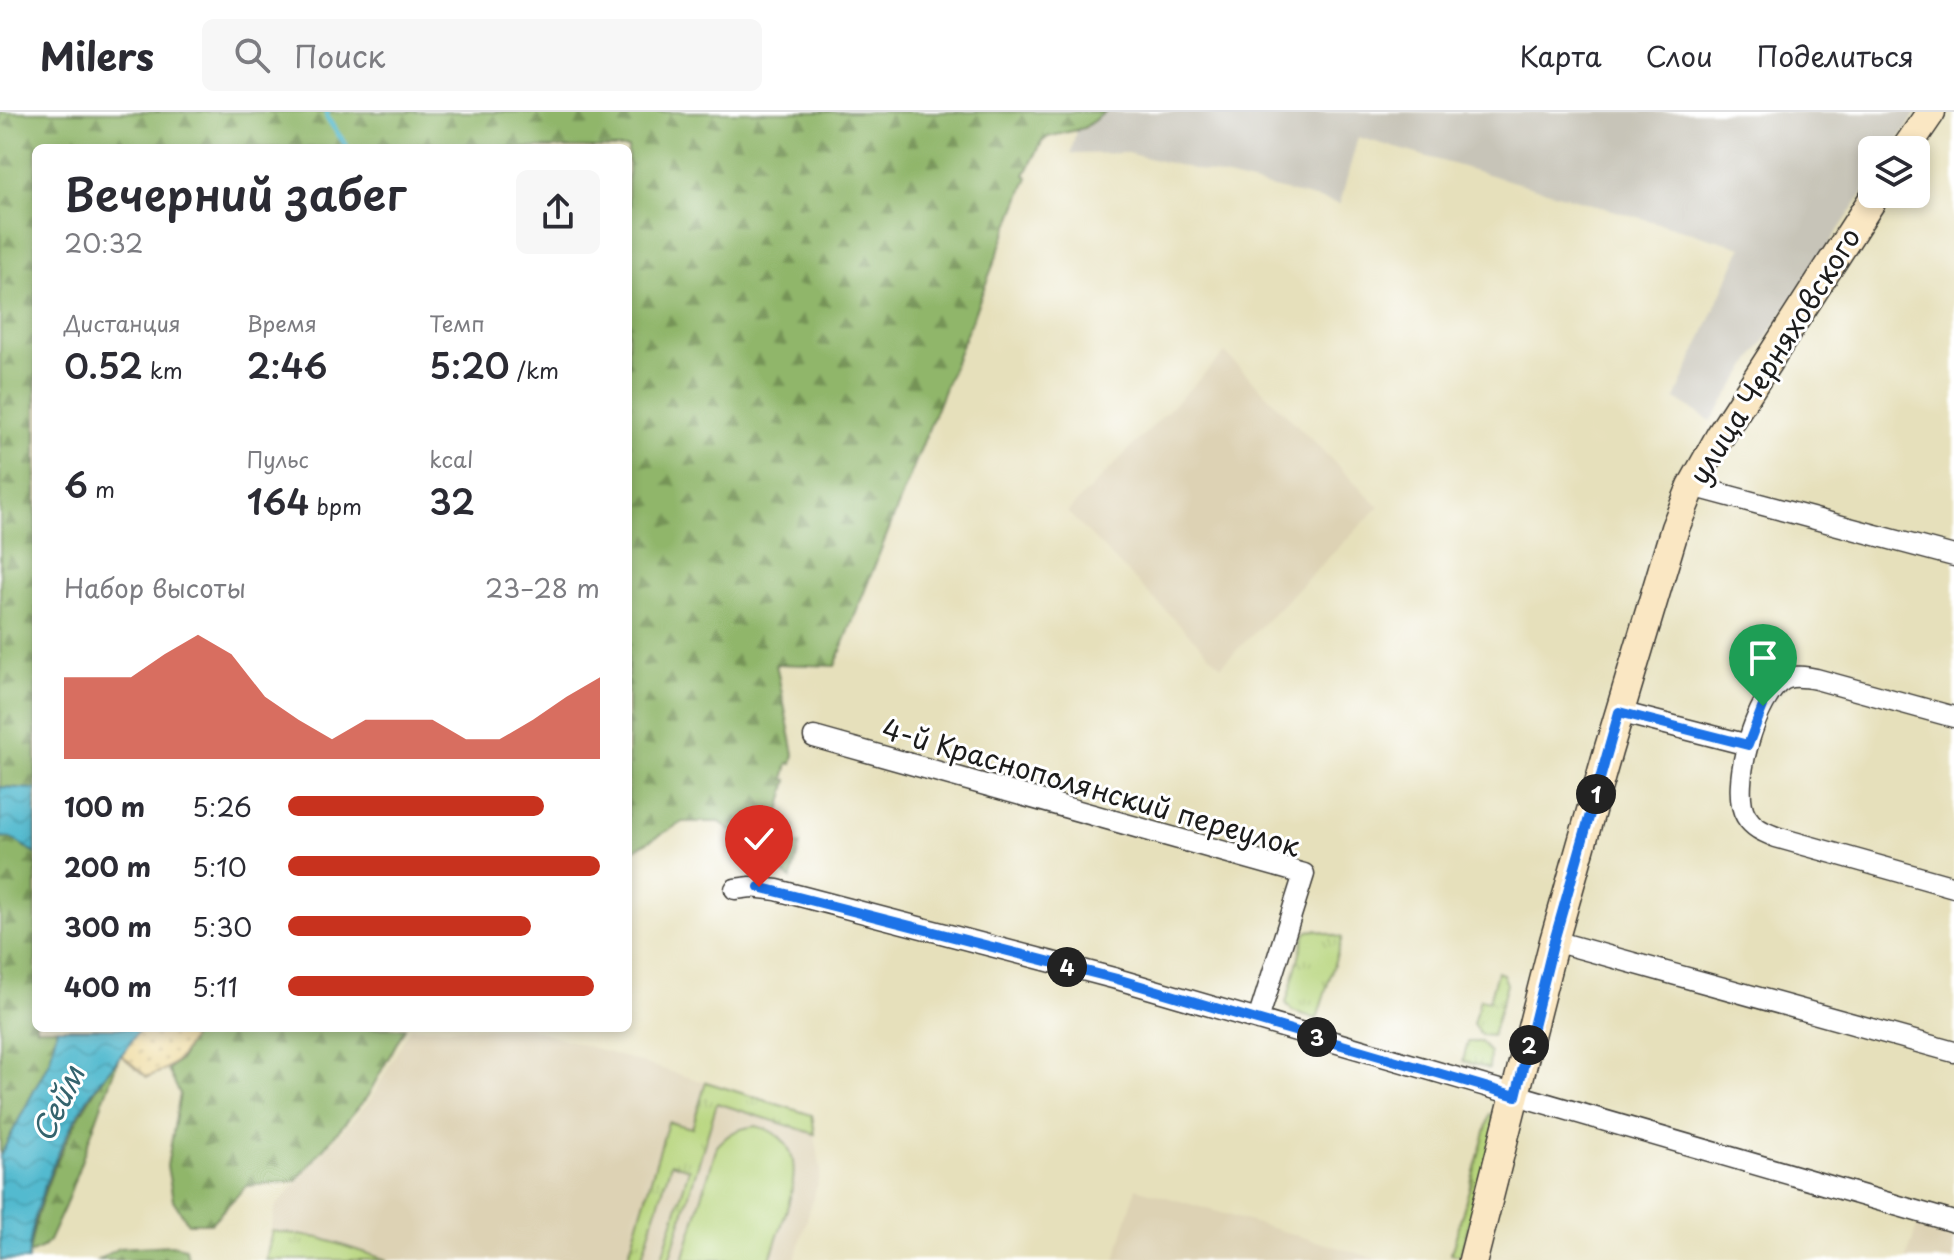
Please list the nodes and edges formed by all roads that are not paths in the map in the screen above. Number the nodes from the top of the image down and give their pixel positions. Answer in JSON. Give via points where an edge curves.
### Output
{"nodes":[{"id":1,"x":1931,"y":112,"type":"edge"},
{"id":2,"x":1915,"y":136,"type":"edge"},
{"id":3,"x":1867,"y":208,"type":"edge"},
{"id":4,"x":1692,"y":486,"type":"junction"},
{"id":5,"x":1954,"y":556,"type":"edge"},
{"id":6,"x":1619,"y":712,"type":"junction"},
{"id":7,"x":1954,"y":717,"type":"edge"},
{"id":8,"x":814,"y":737,"type":"dead end"},
{"id":9,"x":1748,"y":745,"type":"junction"},
{"id":10,"x":1954,"y":887,"type":"edge"},
{"id":11,"x":735,"y":889,"type":"dead end"},
{"id":12,"x":1554,"y":941,"type":"junction"},
{"id":13,"x":1258,"y":1020,"type":"junction"},
{"id":14,"x":1954,"y":1052,"type":"edge"},
{"id":15,"x":1516,"y":1096,"type":"junction"},
{"id":16,"x":1954,"y":1222,"type":"edge"},
{"id":17,"x":1473,"y":1260,"type":"edge"}],
"edges":[{"from":1,"to":2,"type":"main road"},
{"from":3,"to":4,"type":"main road","name":"улица Черняховского"},
{"from":4,"to":5,"type":"street"},
{"from":4,"to":6,"type":"main road","name":"улица Черняховского"},
{"from":6,"to":9,"type":"street"},
{"from":6,"to":12,"type":"main road","name":"улица Черняховского"},
{"from":7,"to":9,"type":"street","via":[[1801,676],[1774,688]]},
{"from":8,"to":13,"type":"street","name":"4-й Краснополянский переулок","via":[[1304,874]]},
{"from":9,"to":10,"type":"street","via":[[1741,805],[1758,830]]},
{"from":11,"to":13,"type":"street","via":[[777,890]]},
{"from":12,"to":14,"type":"street"},
{"from":12,"to":15,"type":"main road","name":"улица Черняховского"},
{"from":13,"to":15,"type":"street"},
{"from":15,"to":16,"type":"street"},
{"from":15,"to":17,"type":"main road","name":"улица Черняховского"}]}
